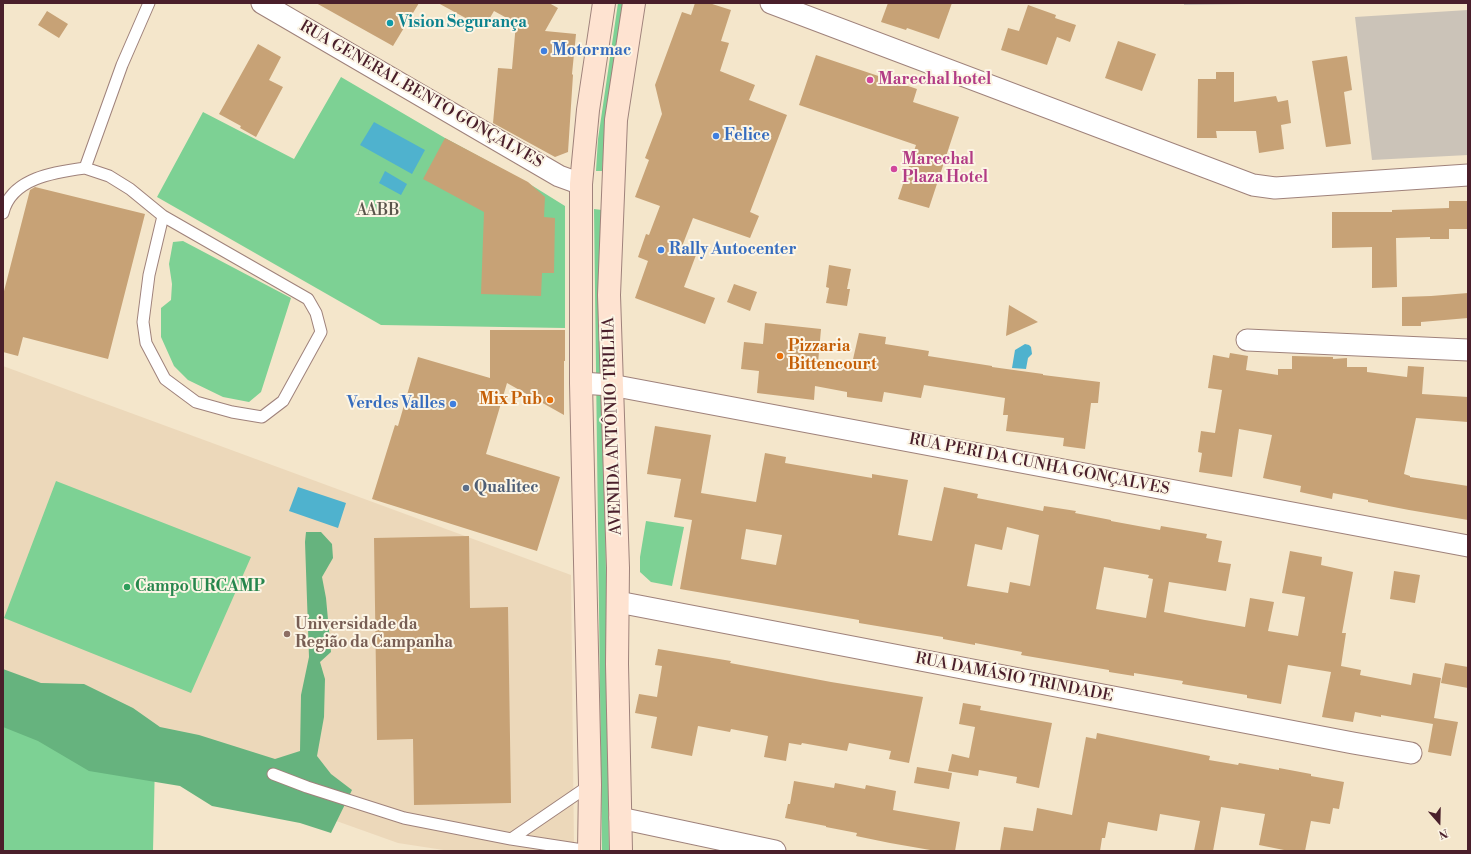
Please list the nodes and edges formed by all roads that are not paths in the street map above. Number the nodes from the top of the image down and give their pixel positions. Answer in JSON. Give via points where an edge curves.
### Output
{"nodes":[{"id":1,"x":149,"y":3,"type":"edge"},
{"id":2,"x":262,"y":3,"type":"edge"},
{"id":3,"x":604,"y":3,"type":"edge"},
{"id":4,"x":634,"y":3,"type":"edge"},
{"id":5,"x":771,"y":3,"type":"edge"},
{"id":6,"x":85,"y":168,"type":"junction"},
{"id":7,"x":1468,"y":175,"type":"edge"},
{"id":8,"x":581,"y":184,"type":"junction"},
{"id":9,"x":3,"y":213,"type":"edge"},
{"id":10,"x":163,"y":216,"type":"junction"},
{"id":11,"x":1247,"y":340,"type":"dead end"},
{"id":12,"x":1468,"y":350,"type":"edge"},
{"id":13,"x":581,"y":384,"type":"junction"},
{"id":14,"x":611,"y":385,"type":"junction"},
{"id":15,"x":1468,"y":546,"type":"edge"},
{"id":16,"x":618,"y":602,"type":"junction"},
{"id":17,"x":1411,"y":753,"type":"dead end"},
{"id":18,"x":273,"y":774,"type":"dead end"},
{"id":19,"x":590,"y":785,"type":"junction"},
{"id":20,"x":620,"y":818,"type":"junction"},
{"id":21,"x":511,"y":839,"type":"junction"},
{"id":22,"x":588,"y":851,"type":"edge"},
{"id":23,"x":621,"y":851,"type":"edge"},
{"id":24,"x":775,"y":851,"type":"edge"}],
"edges":[{"from":1,"to":6,"type":"lane","via":[[122,65]]},
{"from":2,"to":8,"type":"street","name":"RUA GENERAL BENTO GONÇALVES","via":[[560,176]]},
{"from":3,"to":8,"type":"main road","name":"AVENIDA ANTÔNIO TRILHA","via":[[588,110]]},
{"from":4,"to":14,"type":"main road","name":"AVENIDA ANTÔNIO TRILHA","via":[[616,120],[609,295]]},
{"from":5,"to":7,"type":"street","via":[[1253,185],[1275,188]]},
{"from":6,"to":9,"type":"lane","via":[[47,175],[28,182],[12,194]]},
{"from":6,"to":10,"type":"lane","via":[[109,176],[125,185]]},
{"from":8,"to":13,"type":"main road","name":"AVENIDA ANTÔNIO TRILHA"},
{"from":10,"to":10,"type":"lane","via":[[308,299],[316,313],[321,332],[283,401],[262,417],[196,402],[164,379],[146,343],[144,314]]},
{"from":11,"to":12,"type":"street"},
{"from":13,"to":14,"type":"street","name":"RUA PERI DA CUNHA GONÇALVES"},
{"from":13,"to":19,"type":"main road","name":"AVENIDA ANTÔNIO TRILHA"},
{"from":14,"to":15,"type":"street","name":"RUA PERI DA CUNHA GONÇALVES"},
{"from":14,"to":16,"type":"main road","name":"AVENIDA ANTÔNIO TRILHA"},
{"from":16,"to":17,"type":"street","name":"RUA DAMÁSIO TRINDADE"},
{"from":16,"to":20,"type":"main road","name":"AVENIDA ANTÔNIO TRILHA"},
{"from":18,"to":21,"type":"lane","via":[[404,818]]},
{"from":19,"to":21,"type":"lane"},
{"from":19,"to":22,"type":"main road","name":"AVENIDA ANTÔNIO TRILHA"},
{"from":20,"to":23,"type":"main road","name":"AVENIDA ANTÔNIO TRILHA"},
{"from":20,"to":24,"type":"street"},
{"from":21,"to":22,"type":"lane"}]}
